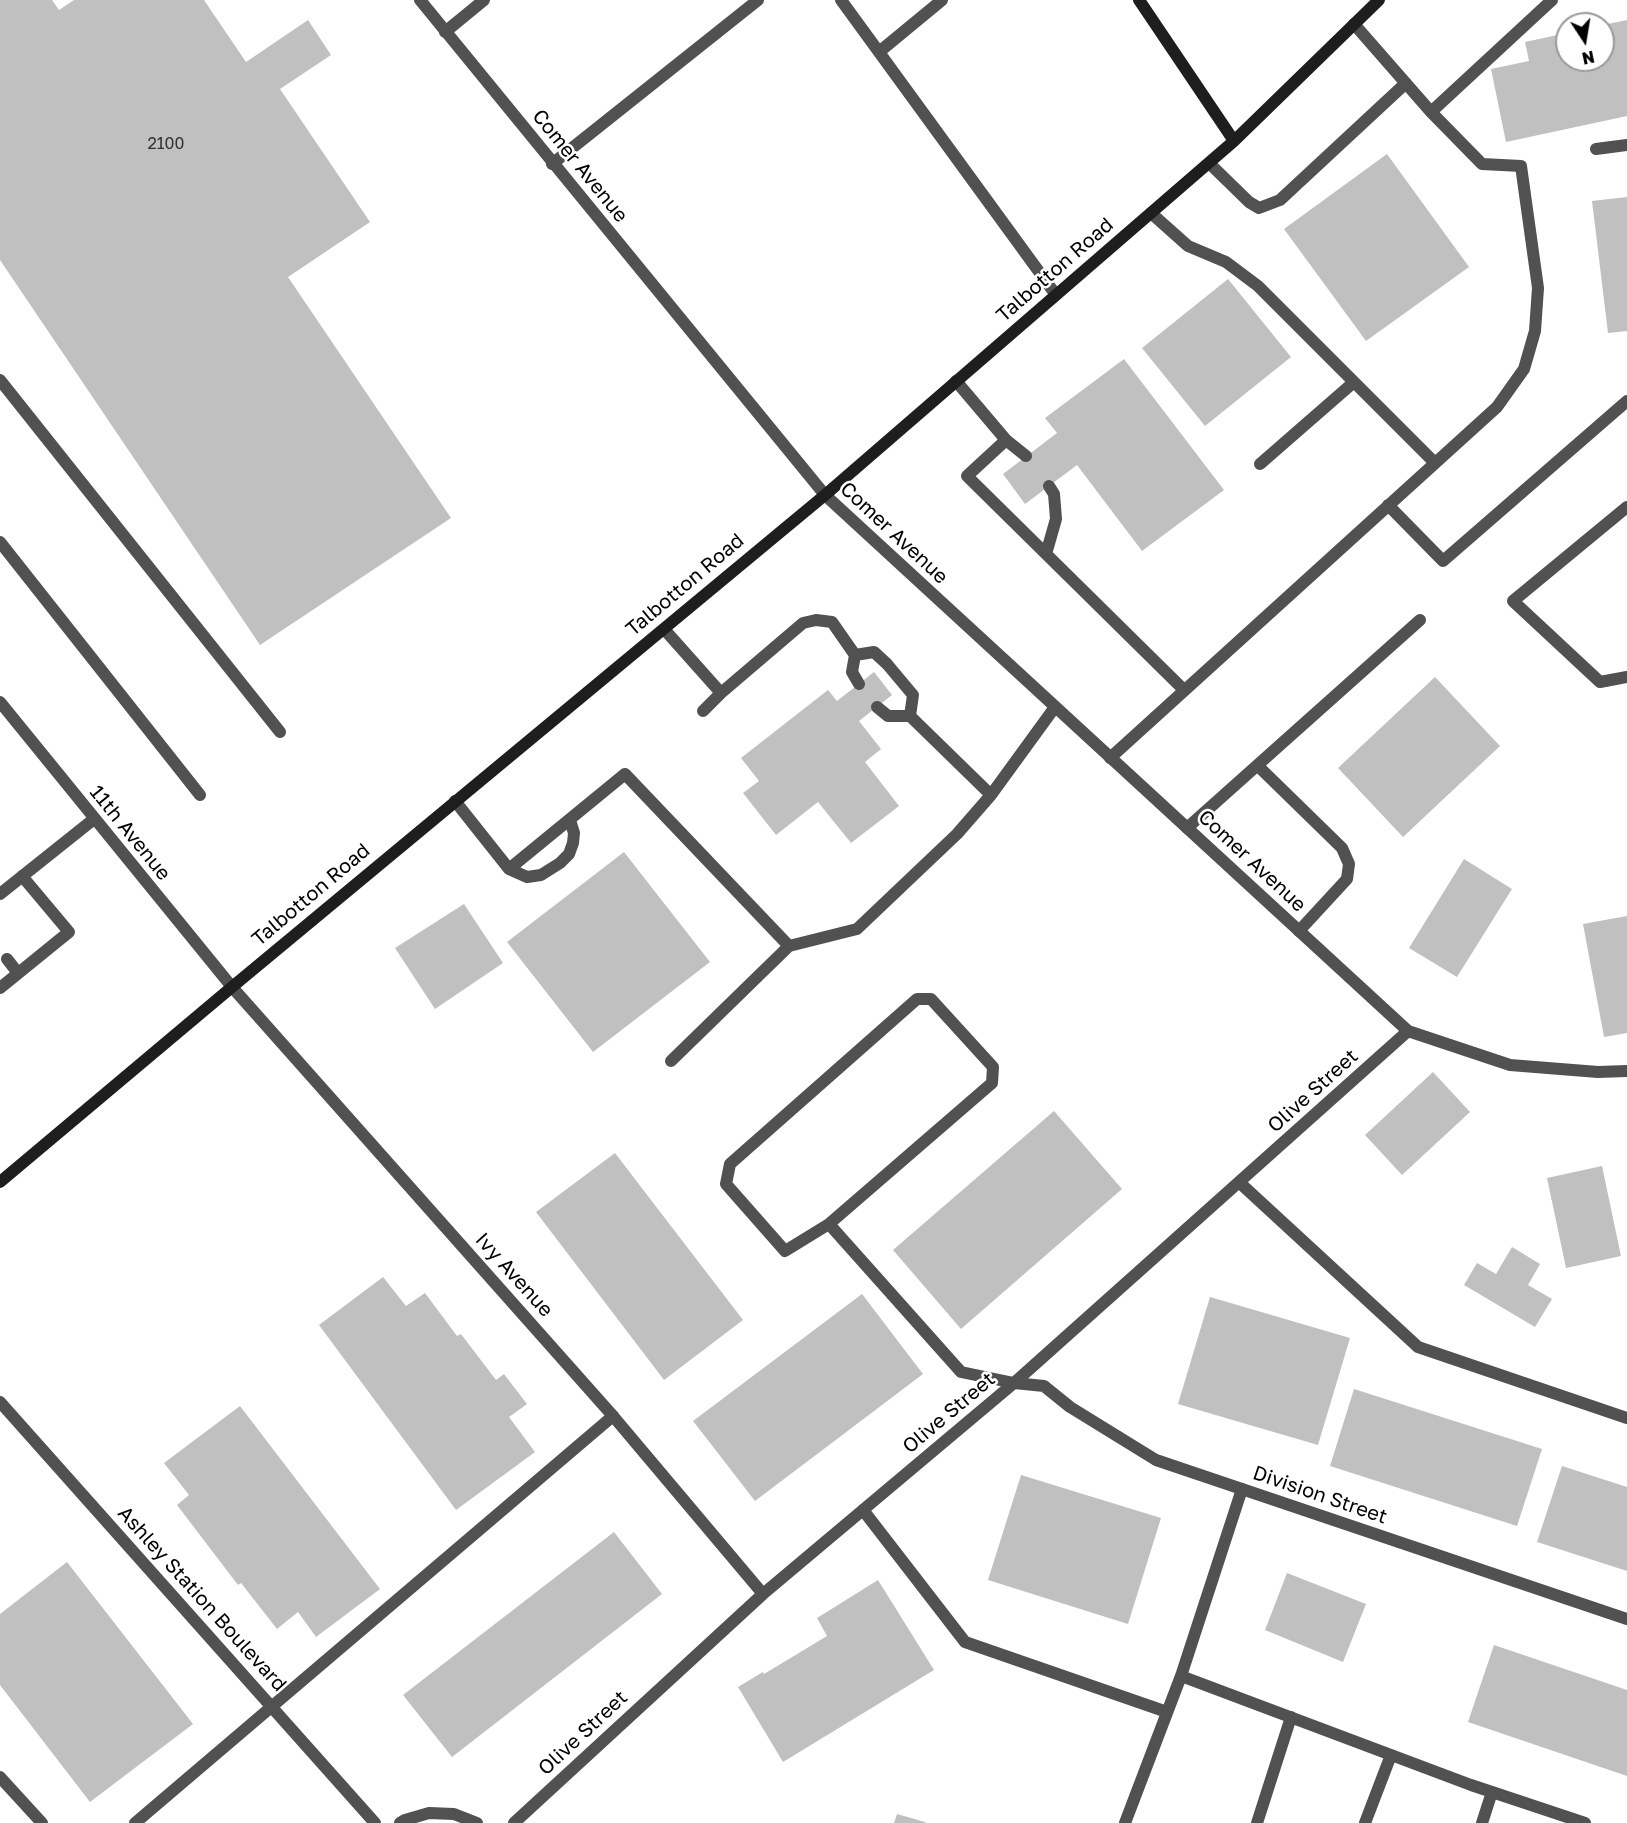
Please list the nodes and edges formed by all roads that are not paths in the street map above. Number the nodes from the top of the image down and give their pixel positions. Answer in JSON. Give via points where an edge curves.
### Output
{"nodes":[{"id":1,"x":420,"y":0,"type":"edge"},
{"id":2,"x":484,"y":0,"type":"edge"},
{"id":3,"x":758,"y":0,"type":"edge"},
{"id":4,"x":841,"y":0,"type":"edge"},
{"id":5,"x":942,"y":0,"type":"edge"},
{"id":6,"x":1139,"y":0,"type":"edge"},
{"id":7,"x":1379,"y":0,"type":"edge"},
{"id":8,"x":1552,"y":0,"type":"edge"},
{"id":9,"x":1354,"y":24,"type":"junction"},
{"id":10,"x":445,"y":32,"type":"junction"},
{"id":11,"x":879,"y":52,"type":"junction"},
{"id":12,"x":1406,"y":83,"type":"junction"},
{"id":13,"x":1431,"y":112,"type":"junction"},
{"id":14,"x":1234,"y":141,"type":"junction"},
{"id":15,"x":1627,"y":146,"type":"edge"},
{"id":16,"x":1596,"y":149,"type":"dead end"},
{"id":17,"x":1209,"y":163,"type":"junction"},
{"id":18,"x":552,"y":164,"type":"junction"},
{"id":19,"x":1151,"y":213,"type":"junction"},
{"id":20,"x":1056,"y":295,"type":"junction"},
{"id":21,"x":0,"y":380,"type":"edge"},
{"id":22,"x":956,"y":381,"type":"junction"},
{"id":23,"x":1354,"y":382,"type":"junction"},
{"id":24,"x":1627,"y":401,"type":"edge"},
{"id":25,"x":1006,"y":440,"type":"junction"},
{"id":26,"x":1026,"y":456,"type":"dead end"},
{"id":27,"x":1435,"y":463,"type":"junction"},
{"id":28,"x":1260,"y":464,"type":"dead end"},
{"id":29,"x":1049,"y":486,"type":"dead end"},
{"id":30,"x":825,"y":495,"type":"junction"},
{"id":31,"x":1388,"y":505,"type":"junction"},
{"id":32,"x":1627,"y":507,"type":"edge"},
{"id":33,"x":0,"y":542,"type":"edge"},
{"id":34,"x":1046,"y":554,"type":"junction"},
{"id":35,"x":1420,"y":620,"type":"dead end"},
{"id":36,"x":664,"y":628,"type":"junction"},
{"id":37,"x":855,"y":655,"type":"junction"},
{"id":38,"x":1627,"y":677,"type":"edge"},
{"id":39,"x":860,"y":684,"type":"dead end"},
{"id":40,"x":1184,"y":690,"type":"junction"},
{"id":41,"x":721,"y":693,"type":"junction"},
{"id":42,"x":0,"y":702,"type":"edge"},
{"id":43,"x":878,"y":707,"type":"dead end"},
{"id":44,"x":1055,"y":707,"type":"junction"},
{"id":45,"x":703,"y":711,"type":"dead end"},
{"id":46,"x":910,"y":716,"type":"junction"},
{"id":47,"x":280,"y":732,"type":"dead end"},
{"id":48,"x":1110,"y":758,"type":"junction"},
{"id":49,"x":1257,"y":766,"type":"junction"},
{"id":50,"x":200,"y":795,"type":"dead end"},
{"id":51,"x":991,"y":795,"type":"junction"},
{"id":52,"x":455,"y":801,"type":"junction"},
{"id":53,"x":94,"y":819,"type":"junction"},
{"id":54,"x":570,"y":819,"type":"junction"},
{"id":55,"x":1187,"y":828,"type":"junction"},
{"id":56,"x":509,"y":869,"type":"junction"},
{"id":57,"x":22,"y":876,"type":"junction"},
{"id":58,"x":0,"y":894,"type":"edge"},
{"id":59,"x":1299,"y":931,"type":"junction"},
{"id":60,"x":789,"y":946,"type":"junction"},
{"id":61,"x":7,"y":959,"type":"dead end"},
{"id":62,"x":18,"y":973,"type":"junction"},
{"id":63,"x":231,"y":987,"type":"junction"},
{"id":64,"x":0,"y":988,"type":"edge"},
{"id":65,"x":1408,"y":1031,"type":"junction"},
{"id":66,"x":671,"y":1061,"type":"dead end"},
{"id":67,"x":1627,"y":1071,"type":"edge"},
{"id":68,"x":0,"y":1182,"type":"edge"},
{"id":69,"x":1240,"y":1183,"type":"junction"},
{"id":70,"x":830,"y":1224,"type":"junction"},
{"id":71,"x":1014,"y":1383,"type":"junction"},
{"id":72,"x":0,"y":1402,"type":"edge"},
{"id":73,"x":613,"y":1416,"type":"junction"},
{"id":74,"x":1627,"y":1418,"type":"edge"},
{"id":75,"x":1242,"y":1489,"type":"junction"},
{"id":76,"x":863,"y":1510,"type":"junction"},
{"id":77,"x":763,"y":1593,"type":"junction"},
{"id":78,"x":1627,"y":1619,"type":"edge"},
{"id":79,"x":1181,"y":1676,"type":"junction"},
{"id":80,"x":272,"y":1707,"type":"junction"},
{"id":81,"x":1167,"y":1712,"type":"junction"},
{"id":82,"x":1291,"y":1717,"type":"junction"},
{"id":83,"x":1391,"y":1755,"type":"junction"},
{"id":84,"x":0,"y":1777,"type":"edge"},
{"id":85,"x":1492,"y":1792,"type":"junction"},
{"id":86,"x":42,"y":1823,"type":"edge"},
{"id":87,"x":135,"y":1823,"type":"edge"},
{"id":88,"x":375,"y":1823,"type":"edge"},
{"id":89,"x":400,"y":1823,"type":"edge"},
{"id":90,"x":477,"y":1823,"type":"edge"},
{"id":91,"x":514,"y":1823,"type":"edge"},
{"id":92,"x":1125,"y":1823,"type":"edge"},
{"id":93,"x":1257,"y":1823,"type":"edge"},
{"id":94,"x":1365,"y":1823,"type":"edge"},
{"id":95,"x":1482,"y":1823,"type":"edge"},
{"id":96,"x":1585,"y":1823,"type":"edge"}],
"edges":[{"from":1,"to":10,"type":"street","name":"Comer Avenue"},
{"from":2,"to":10,"type":"street"},
{"from":3,"to":18,"type":"street"},
{"from":4,"to":11,"type":"street"},
{"from":5,"to":11,"type":"street"},
{"from":6,"to":14,"type":"main road"},
{"from":7,"to":9,"type":"main road","name":"Talbotton Road"},
{"from":8,"to":13,"type":"street"},
{"from":9,"to":12,"type":"street"},
{"from":9,"to":14,"type":"main road","name":"Talbotton Road"},
{"from":10,"to":18,"type":"street","name":"Comer Avenue"},
{"from":11,"to":20,"type":"street"},
{"from":12,"to":13,"type":"street"},
{"from":12,"to":17,"type":"street","via":[[1280,200],[1259,208]]},
{"from":13,"to":27,"type":"street","via":[[1482,164],[1521,166],[1538,288],[1535,331],[1524,369],[1497,407]]},
{"from":14,"to":17,"type":"main road","name":"Talbotton Road"},
{"from":15,"to":16,"type":"street"},
{"from":17,"to":19,"type":"main road","name":"Talbotton Road"},
{"from":18,"to":30,"type":"street","name":"Comer Avenue"},
{"from":19,"to":20,"type":"main road","name":"Talbotton Road"},
{"from":19,"to":23,"type":"street","via":[[1188,246],[1226,262],[1258,286]]},
{"from":20,"to":22,"type":"main road","name":"Talbotton Road"},
{"from":21,"to":47,"type":"street"},
{"from":22,"to":25,"type":"street"},
{"from":22,"to":30,"type":"main road","name":"Talbotton Road"},
{"from":23,"to":27,"type":"street"},
{"from":23,"to":28,"type":"street"},
{"from":24,"to":31,"type":"street","via":[[1443,561]]},
{"from":25,"to":26,"type":"street"},
{"from":25,"to":34,"type":"street","via":[[967,476]]},
{"from":27,"to":31,"type":"street"},
{"from":29,"to":34,"type":"street","via":[[1054,494],[1056,519]]},
{"from":30,"to":36,"type":"main road","name":"Talbotton Road"},
{"from":30,"to":44,"type":"street","name":"Comer Avenue"},
{"from":31,"to":40,"type":"street"},
{"from":32,"to":38,"type":"street","via":[[1513,600],[1600,682]]},
{"from":33,"to":50,"type":"street"},
{"from":34,"to":40,"type":"street"},
{"from":35,"to":49,"type":"street"},
{"from":36,"to":41,"type":"street"},
{"from":36,"to":52,"type":"main road","name":"Talbotton Road"},
{"from":37,"to":39,"type":"street","via":[[852,672]]},
{"from":37,"to":41,"type":"street","via":[[832,622],[803,623]]},
{"from":37,"to":46,"type":"street","via":[[874,652],[887,664],[913,696]]},
{"from":40,"to":48,"type":"street"},
{"from":41,"to":45,"type":"street"},
{"from":42,"to":53,"type":"street","name":"11th Avenue"},
{"from":43,"to":46,"type":"street","via":[[888,716]]},
{"from":44,"to":48,"type":"street","name":"Comer Avenue"},
{"from":44,"to":51,"type":"street"},
{"from":46,"to":51,"type":"street"},
{"from":48,"to":55,"type":"street","name":"Comer Avenue"},
{"from":49,"to":55,"type":"street"},
{"from":49,"to":59,"type":"street","via":[[1342,848],[1349,864],[1347,879]]},
{"from":51,"to":60,"type":"street","via":[[957,834],[857,929]]},
{"from":52,"to":56,"type":"street"},
{"from":52,"to":63,"type":"main road","name":"Talbotton Road"},
{"from":53,"to":57,"type":"street"},
{"from":53,"to":63,"type":"street","name":"11th Avenue"},
{"from":54,"to":56,"type":"street"},
{"from":54,"to":56,"type":"street","via":[[573,843],[560,863],[541,875],[527,877]]},
{"from":54,"to":60,"type":"street","via":[[625,774]]},
{"from":55,"to":59,"type":"street","name":"Comer Avenue"},
{"from":57,"to":58,"type":"street"},
{"from":57,"to":62,"type":"street","via":[[69,932]]},
{"from":59,"to":65,"type":"street","name":"Comer Avenue"},
{"from":60,"to":66,"type":"street"},
{"from":61,"to":62,"type":"street"},
{"from":62,"to":64,"type":"street"},
{"from":63,"to":68,"type":"main road","name":"Talbotton Road"},
{"from":63,"to":73,"type":"street","name":"Ivy Avenue"},
{"from":65,"to":67,"type":"street","via":[[1510,1065]]},
{"from":65,"to":69,"type":"street","name":"Olive Street"},
{"from":69,"to":71,"type":"street","name":"Olive Street"},
{"from":69,"to":74,"type":"street","via":[[1418,1347]]},
{"from":70,"to":70,"type":"street","via":[[992,1083],[993,1067],[931,999],[917,999],[730,1164],[726,1184],[785,1251]]},
{"from":70,"to":71,"type":"street","name":"Division Street","via":[[961,1372]]},
{"from":71,"to":75,"type":"street","name":"Division Street","via":[[1044,1386],[1070,1407],[1156,1460]]},
{"from":71,"to":76,"type":"street","name":"Olive Street"},
{"from":72,"to":80,"type":"street","name":"Ashley Station Boulevard"},
{"from":73,"to":77,"type":"street","name":"Ivy Avenue"},
{"from":73,"to":80,"type":"street"},
{"from":75,"to":78,"type":"street","name":"Division Street"},
{"from":75,"to":79,"type":"street"},
{"from":76,"to":77,"type":"street","name":"Olive Street"},
{"from":76,"to":81,"type":"street","via":[[965,1642]]},
{"from":77,"to":91,"type":"street","name":"Olive Street"},
{"from":79,"to":81,"type":"street"},
{"from":79,"to":82,"type":"street"},
{"from":80,"to":87,"type":"street"},
{"from":80,"to":88,"type":"street","name":"Ashley Station Boulevard"},
{"from":81,"to":92,"type":"street"},
{"from":82,"to":83,"type":"street"},
{"from":82,"to":93,"type":"street"},
{"from":83,"to":85,"type":"street"},
{"from":83,"to":94,"type":"street"},
{"from":84,"to":86,"type":"street"},
{"from":85,"to":95,"type":"street"},
{"from":85,"to":96,"type":"street"},
{"from":89,"to":90,"type":"street","via":[[429,1813],[454,1814]]}]}
